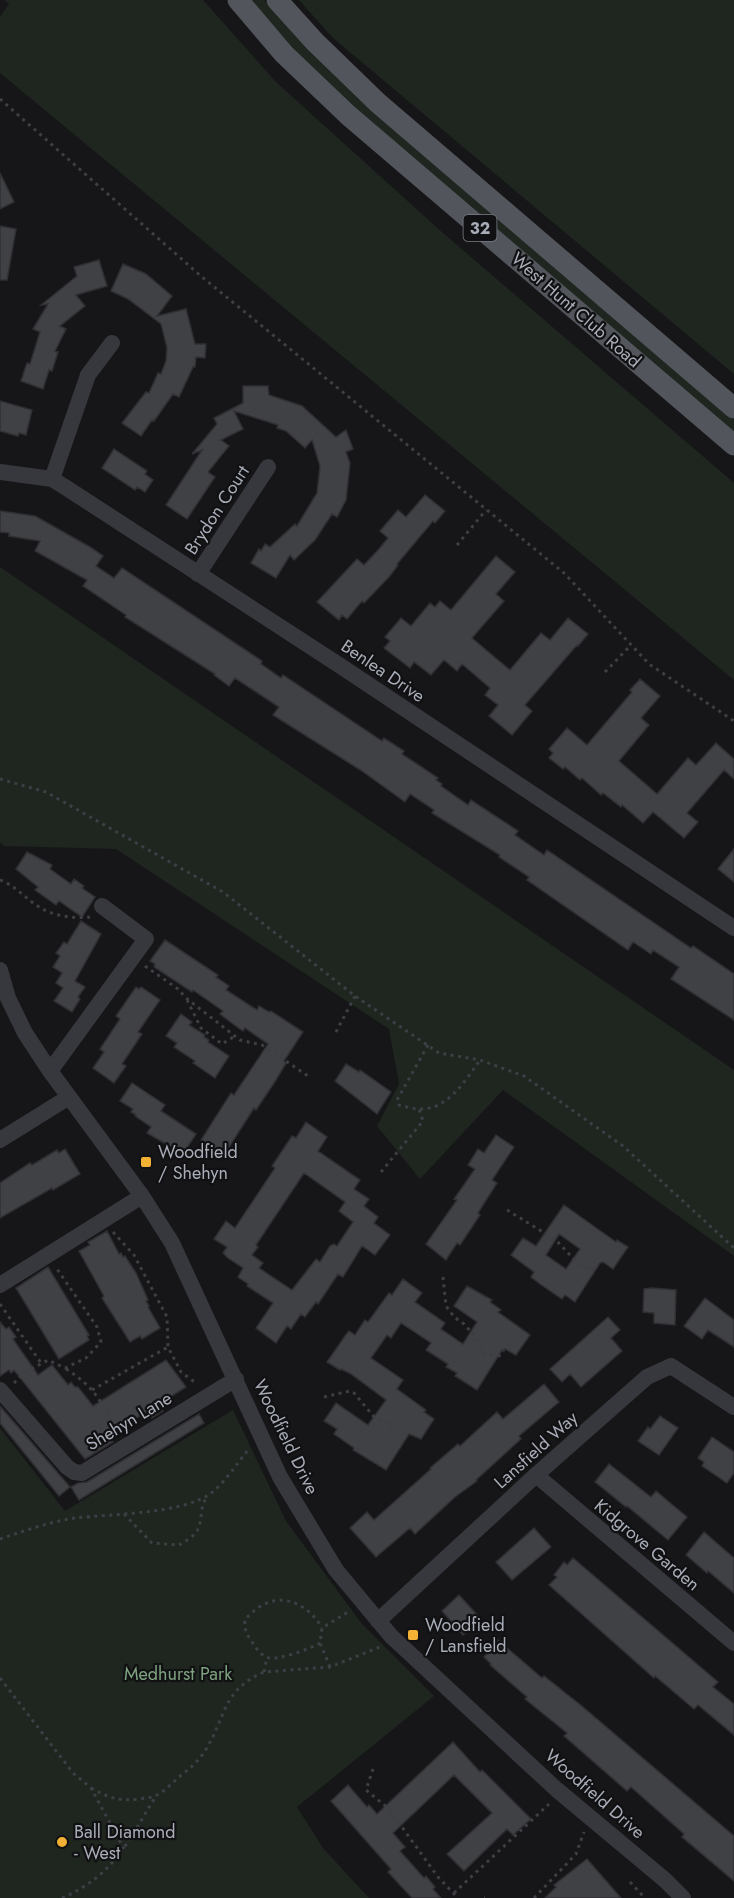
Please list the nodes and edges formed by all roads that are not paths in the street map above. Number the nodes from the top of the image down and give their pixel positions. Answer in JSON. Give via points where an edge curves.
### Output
{"nodes":[{"id":1,"x":238,"y":0,"type":"edge"},
{"id":2,"x":277,"y":0,"type":"edge"},
{"id":3,"x":112,"y":343,"type":"dead end"},
{"id":4,"x":734,"y":408,"type":"edge"},
{"id":5,"x":734,"y":445,"type":"edge"},
{"id":6,"x":268,"y":467,"type":"dead end"},
{"id":7,"x":0,"y":472,"type":"edge"},
{"id":8,"x":52,"y":479,"type":"junction"},
{"id":9,"x":198,"y":574,"type":"junction"},
{"id":10,"x":102,"y":906,"type":"road end"},
{"id":11,"x":734,"y":928,"type":"edge"},
{"id":12,"x":0,"y":970,"type":"edge"},
{"id":13,"x":50,"y":1071,"type":"junction"},
{"id":14,"x":69,"y":1096,"type":"junction"},
{"id":15,"x":0,"y":1140,"type":"edge"},
{"id":16,"x":142,"y":1196,"type":"junction"},
{"id":17,"x":0,"y":1285,"type":"edge"},
{"id":18,"x":236,"y":1379,"type":"junction"},
{"id":19,"x":1,"y":1391,"type":"edge"},
{"id":20,"x":734,"y":1407,"type":"edge"},
{"id":21,"x":536,"y":1475,"type":"junction"},
{"id":22,"x":378,"y":1621,"type":"junction"},
{"id":23,"x":734,"y":1643,"type":"edge"},
{"id":24,"x":683,"y":1898,"type":"edge"}],
"edges":[{"from":1,"to":5,"type":"main road","name":"West Hunt Club Road","number":"32","via":[[284,54],[348,115]]},
{"from":2,"to":4,"type":"main road","name":"West Hunt Club Road","number":"32","via":[[378,103]]},
{"from":3,"to":8,"type":"street","via":[[88,375]]},
{"from":6,"to":9,"type":"street","name":"Brydon Court"},
{"from":7,"to":8,"type":"street","name":"Benlea Drive"},
{"from":8,"to":9,"type":"street","name":"Benlea Drive"},
{"from":9,"to":11,"type":"street","name":"Benlea Drive"},
{"from":10,"to":13,"type":"street","via":[[146,939]]},
{"from":12,"to":13,"type":"street","name":"Woodfield Drive","via":[[25,1034]]},
{"from":13,"to":14,"type":"street","name":"Woodfield Drive"},
{"from":14,"to":15,"type":"street"},
{"from":14,"to":16,"type":"street","name":"Woodfield Drive"},
{"from":16,"to":17,"type":"street"},
{"from":16,"to":18,"type":"street","name":"Woodfield Drive","via":[[172,1243]]},
{"from":18,"to":19,"type":"street","name":"Shehyn Lane","via":[[82,1473],[67,1467]]},
{"from":18,"to":22,"type":"street","name":"Woodfield Drive","via":[[280,1477],[336,1570]]},
{"from":20,"to":21,"type":"street","name":"Lansfield Way","via":[[671,1366],[647,1377]]},
{"from":21,"to":22,"type":"street","name":"Lansfield Way"},
{"from":21,"to":23,"type":"street","name":"Kidgrove Garden"},
{"from":22,"to":24,"type":"street","name":"Woodfield Drive","via":[[453,1695]]}]}
